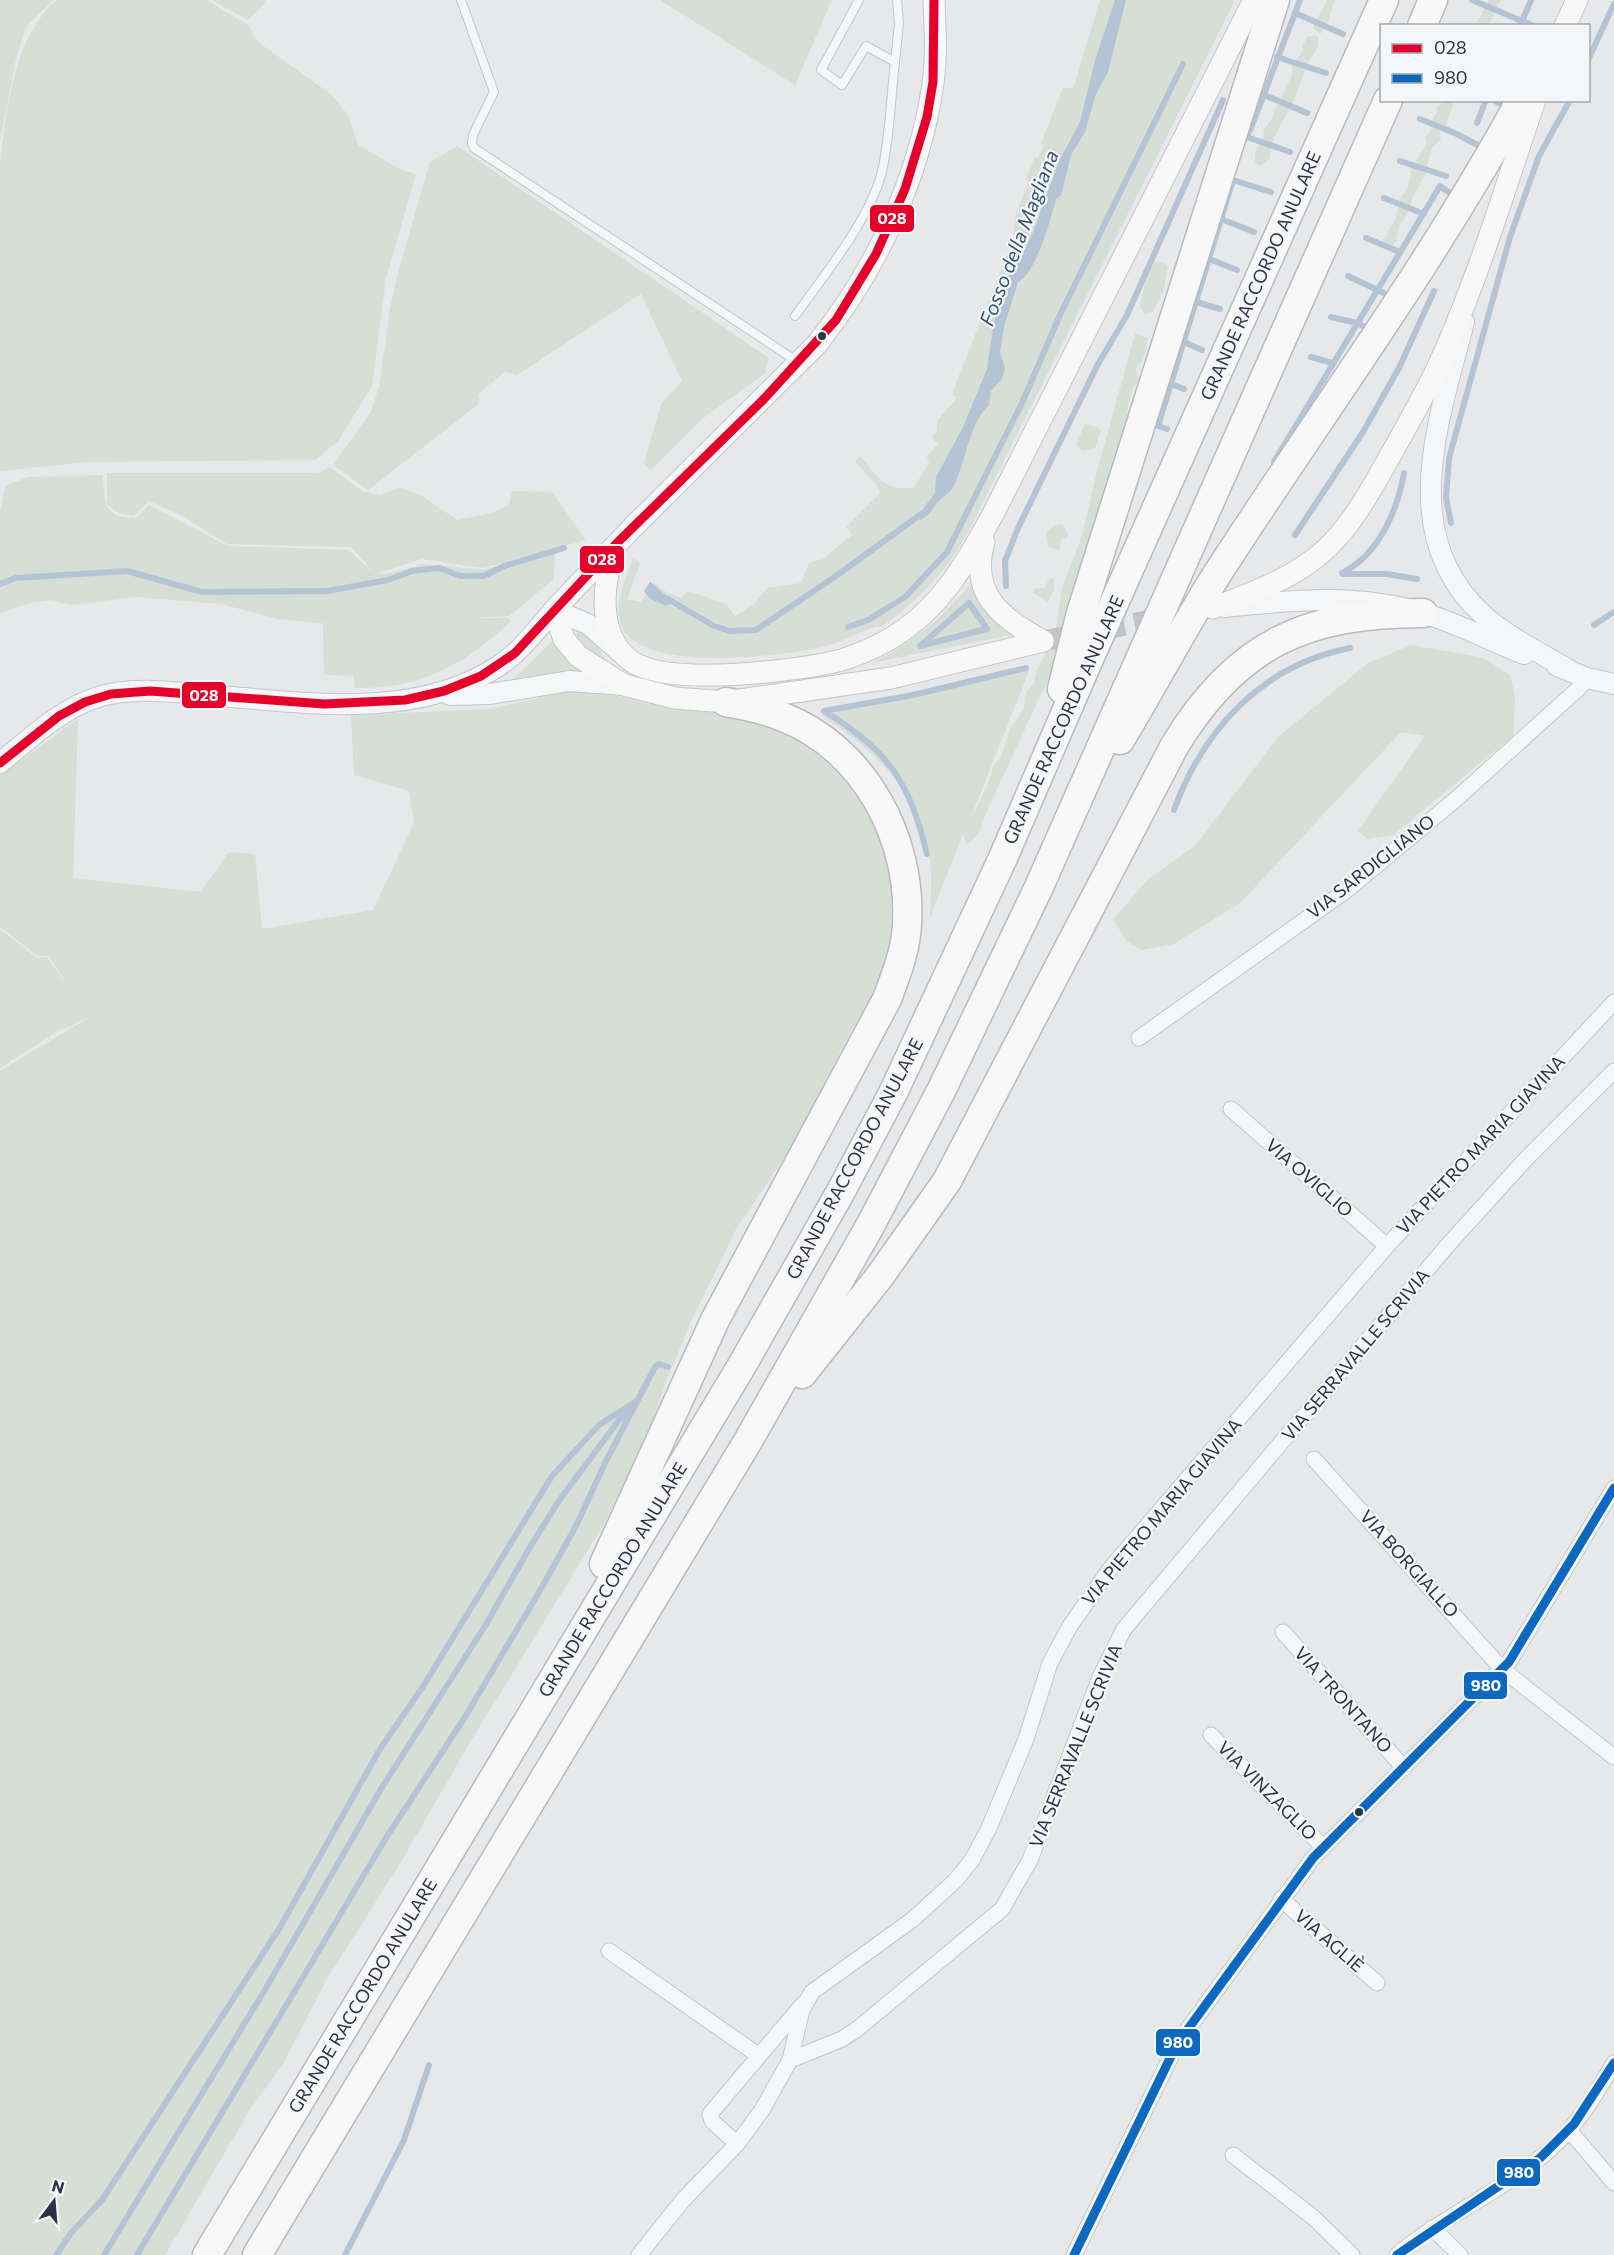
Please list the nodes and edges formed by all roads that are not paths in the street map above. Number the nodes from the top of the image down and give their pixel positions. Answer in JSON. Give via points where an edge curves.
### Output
{"nodes":[{"id":1,"x":461,"y":0,"type":"edge"},
{"id":2,"x":859,"y":0,"type":"edge"},
{"id":3,"x":897,"y":0,"type":"edge"},
{"id":4,"x":934,"y":0,"type":"edge"},
{"id":5,"x":1254,"y":0,"type":"edge"},
{"id":6,"x":1275,"y":0,"type":"edge"},
{"id":7,"x":1384,"y":0,"type":"edge"},
{"id":8,"x":1433,"y":0,"type":"edge"},
{"id":9,"x":1577,"y":0,"type":"edge"},
{"id":10,"x":1423,"y":24,"type":"edge"},
{"id":11,"x":1566,"y":24,"type":"edge"},
{"id":12,"x":895,"y":62,"type":"junction"},
{"id":13,"x":1387,"y":102,"type":"edge"},
{"id":14,"x":1520,"y":102,"type":"edge"},
{"id":15,"x":1534,"y":102,"type":"edge"},
{"id":16,"x":1478,"y":266,"type":"junction"},
{"id":17,"x":795,"y":316,"type":"dead end"},
{"id":18,"x":799,"y":362,"type":"junction"},
{"id":19,"x":992,"y":516,"type":"junction"},
{"id":20,"x":618,"y":542,"type":"junction"},
{"id":21,"x":1213,"y":608,"type":"joint"},
{"id":22,"x":554,"y":610,"type":"junction"},
{"id":23,"x":1423,"y":613,"type":"junction"},
{"id":24,"x":629,"y":659,"type":"junction"},
{"id":25,"x":1578,"y":674,"type":"junction"},
{"id":26,"x":1614,"y":684,"type":"edge"},
{"id":27,"x":624,"y":685,"type":"junction"},
{"id":28,"x":432,"y":695,"type":"junction"},
{"id":29,"x":726,"y":702,"type":"junction"},
{"id":30,"x":0,"y":763,"type":"edge"},
{"id":31,"x":1042,"y":770,"type":"junction"},
{"id":32,"x":1058,"y":845,"type":"junction"},
{"id":33,"x":1614,"y":1002,"type":"edge"},
{"id":34,"x":1139,"y":1038,"type":"dead end"},
{"id":35,"x":1614,"y":1071,"type":"edge"},
{"id":36,"x":1231,"y":1109,"type":"dead end"},
{"id":37,"x":1387,"y":1246,"type":"junction"},
{"id":38,"x":748,"y":1441,"type":"junction"},
{"id":39,"x":1314,"y":1459,"type":"dead end"},
{"id":40,"x":1614,"y":1488,"type":"edge"},
{"id":41,"x":583,"y":1629,"type":"junction"},
{"id":42,"x":1283,"y":1632,"type":"dead end"},
{"id":43,"x":1503,"y":1670,"type":"junction"},
{"id":44,"x":1211,"y":1735,"type":"dead end"},
{"id":45,"x":1614,"y":1757,"type":"edge"},
{"id":46,"x":1404,"y":1767,"type":"junction"},
{"id":47,"x":1323,"y":1847,"type":"junction"},
{"id":48,"x":1281,"y":1899,"type":"junction"},
{"id":49,"x":609,"y":1951,"type":"dead end"},
{"id":50,"x":1377,"y":1983,"type":"dead end"},
{"id":51,"x":807,"y":2000,"type":"junction"},
{"id":52,"x":758,"y":2055,"type":"junction"},
{"id":53,"x":790,"y":2060,"type":"junction"},
{"id":54,"x":1614,"y":2063,"type":"edge"},
{"id":55,"x":1569,"y":2130,"type":"junction"},
{"id":56,"x":737,"y":2144,"type":"junction"},
{"id":57,"x":1233,"y":2156,"type":"dead end"},
{"id":58,"x":1614,"y":2183,"type":"edge"},
{"id":59,"x":1432,"y":2228,"type":"junction"},
{"id":60,"x":207,"y":2255,"type":"edge"},
{"id":61,"x":257,"y":2255,"type":"edge"},
{"id":62,"x":639,"y":2255,"type":"edge"},
{"id":63,"x":1074,"y":2255,"type":"edge"},
{"id":64,"x":1352,"y":2255,"type":"edge"},
{"id":65,"x":1397,"y":2255,"type":"edge"},
{"id":66,"x":1460,"y":2255,"type":"edge"}],
"edges":[{"from":1,"to":18,"type":"lane","via":[[494,92],[473,135],[474,148]]},
{"from":2,"to":12,"type":"lane","via":[[821,70],[842,85],[866,46]]},
{"from":3,"to":12,"type":"lane"},
{"from":4,"to":18,"type":"main road","via":[[933,82],[927,117],[905,189],[865,274],[836,320]]},
{"from":5,"to":19,"type":"main road"},
{"from":6,"to":31,"type":"highway","via":[[1081,613]]},
{"from":7,"to":31,"type":"highway","name":"GRANDE RACCORDO ANULARE"},
{"from":8,"to":10,"type":"highway"},
{"from":9,"to":11,"type":"main road"},
{"from":12,"to":17,"type":"lane","via":[[883,168],[876,188],[847,244]]},
{"from":13,"to":32,"type":"highway"},
{"from":14,"to":32,"type":"highway","via":[[1429,254],[1208,589]]},
{"from":15,"to":16,"type":"main road"},
{"from":16,"to":21,"type":"main road","via":[[1435,373],[1352,519],[1326,549],[1300,568]]},
{"from":16,"to":25,"type":"street","via":[[1433,451],[1433,525],[1450,572],[1480,613]]},
{"from":18,"to":20,"type":"main road"},
{"from":19,"to":24,"type":"main road","via":[[953,582],[927,612],[890,639],[852,657],[796,669],[719,675],[654,669]]},
{"from":19,"to":29,"type":"main road","via":[[979,571],[986,592],[1008,620],[1043,641],[891,678]]},
{"from":20,"to":22,"type":"main road"},
{"from":20,"to":24,"type":"main road","via":[[604,597],[608,623]]},
{"from":21,"to":23,"type":"street","via":[[1327,598],[1365,600]]},
{"from":22,"to":24,"type":"street","via":[[588,624]]},
{"from":22,"to":27,"type":"main road","via":[[564,639],[578,656]]},
{"from":22,"to":28,"type":"street","via":[[502,664],[469,682]]},
{"from":23,"to":25,"type":"street"},
{"from":23,"to":38,"type":"highway","via":[[1358,615],[1305,629],[1248,659],[1209,695],[1175,744],[947,1181],[880,1276]]},
{"from":25,"to":26,"type":"street"},
{"from":25,"to":34,"type":"street","name":"VIA SARDIGLIANO","via":[[1579,688],[1455,800],[1347,890]]},
{"from":27,"to":28,"type":"street","via":[[569,681],[490,694]]},
{"from":27,"to":29,"type":"main road","via":[[675,698]]},
{"from":28,"to":30,"type":"street","via":[[349,704],[158,691],[110,693],[70,709]]},
{"from":29,"to":41,"type":"highway","via":[[761,709],[799,724],[838,752],[861,776],[882,807],[897,842],[907,896],[907,926],[887,999],[715,1320],[605,1562]]},
{"from":31,"to":41,"type":"highway","name":"GRANDE RACCORDO ANULARE","via":[[920,1039],[840,1193]]},
{"from":32,"to":38,"type":"highway","via":[[942,1089],[870,1226]]},
{"from":33,"to":37,"type":"street","name":"VIA PIETRO MARIA GIAVINA"},
{"from":35,"to":53,"type":"street","name":"VIA SERRAVALLE SCRIVIA","via":[[1447,1246],[1124,1629],[1100,1677],[1030,1860],[1002,1909],[856,2030]]},
{"from":36,"to":37,"type":"street","name":"VIA OVIGLIO"},
{"from":37,"to":51,"type":"street","name":"VIA PIETRO MARIA GIAVINA","via":[[1110,1569],[1070,1626],[1050,1663],[1022,1749],[972,1860],[912,1920],[850,1962]]},
{"from":38,"to":61,"type":"highway"},
{"from":39,"to":43,"type":"street","name":"VIA BORGIALLO"},
{"from":40,"to":43,"type":"street","via":[[1528,1635]]},
{"from":41,"to":60,"type":"highway","name":"GRANDE RACCORDO ANULARE"},
{"from":42,"to":46,"type":"street","name":"VIA TRONTANO"},
{"from":43,"to":45,"type":"street","name":"VIA BORGIALLO"},
{"from":43,"to":46,"type":"street"},
{"from":44,"to":47,"type":"street","name":"VIA VINZAGLIO"},
{"from":46,"to":47,"type":"street"},
{"from":47,"to":48,"type":"street"},
{"from":48,"to":50,"type":"street","name":"VIA AGLIÈ"},
{"from":48,"to":63,"type":"street","via":[[1171,2053]]},
{"from":49,"to":52,"type":"street"},
{"from":51,"to":52,"type":"street"},
{"from":51,"to":53,"type":"street","name":"VIA PIETRO MARIA GIAVINA"},
{"from":52,"to":56,"type":"street","via":[[710,2114],[712,2121]]},
{"from":53,"to":56,"type":"street","via":[[762,2110]]},
{"from":54,"to":55,"type":"street"},
{"from":55,"to":58,"type":"street"},
{"from":55,"to":59,"type":"street","via":[[1519,2173]]},
{"from":56,"to":62,"type":"street","via":[[683,2200]]},
{"from":57,"to":64,"type":"street","via":[[1314,2218]]},
{"from":59,"to":65,"type":"street"},
{"from":59,"to":66,"type":"street"}]}
